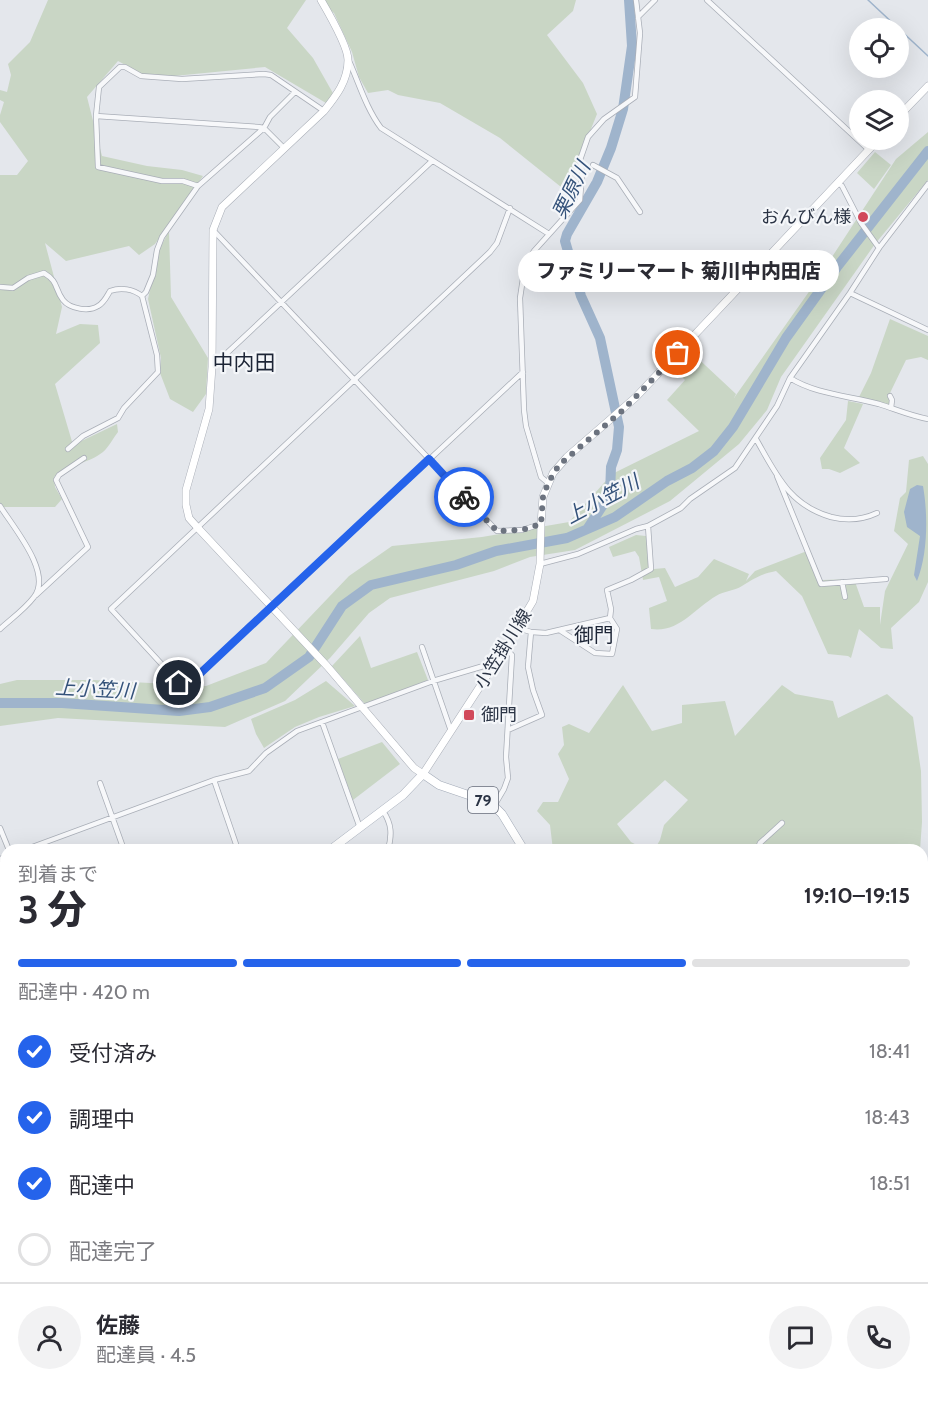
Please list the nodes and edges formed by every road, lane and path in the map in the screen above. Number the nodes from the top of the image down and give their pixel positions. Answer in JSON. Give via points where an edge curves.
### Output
{"nodes":[{"id":1,"x":321,"y":0,"type":"edge"},
{"id":2,"x":636,"y":0,"type":"edge"},
{"id":3,"x":655,"y":0,"type":"edge"},
{"id":4,"x":707,"y":0,"type":"edge"},
{"id":5,"x":638,"y":17,"type":"junction"},
{"id":6,"x":348,"y":59,"type":"junction"},
{"id":7,"x":928,"y":86,"type":"edge"},
{"id":8,"x":295,"y":92,"type":"junction"},
{"id":9,"x":909,"y":106,"type":"edge"},
{"id":10,"x":324,"y":111,"type":"junction"},
{"id":11,"x":96,"y":116,"type":"junction"},
{"id":12,"x":264,"y":128,"type":"junction"},
{"id":13,"x":849,"y":132,"type":"edge"},
{"id":14,"x":284,"y":148,"type":"junction"},
{"id":15,"x":868,"y":150,"type":"edge"},
{"id":16,"x":432,"y":160,"type":"junction"},
{"id":17,"x":593,"y":165,"type":"dead end"},
{"id":18,"x":838,"y":183,"type":"junction"},
{"id":19,"x":928,"y":184,"type":"edge"},
{"id":20,"x":198,"y":186,"type":"junction"},
{"id":21,"x":510,"y":208,"type":"junction"},
{"id":22,"x":640,"y":212,"type":"dead end"},
{"id":23,"x":213,"y":230,"type":"junction"},
{"id":24,"x":549,"y":234,"type":"junction"},
{"id":25,"x":879,"y":248,"type":"junction"},
{"id":26,"x":0,"y":287,"type":"edge"},
{"id":27,"x":850,"y":293,"type":"junction"},
{"id":28,"x":142,"y":296,"type":"junction"},
{"id":29,"x":280,"y":301,"type":"junction"},
{"id":30,"x":928,"y":330,"type":"edge"},
{"id":31,"x":212,"y":367,"type":"junction"},
{"id":32,"x":523,"y":372,"type":"junction"},
{"id":33,"x":789,"y":378,"type":"junction"},
{"id":34,"x":354,"y":379,"type":"junction"},
{"id":35,"x":890,"y":396,"type":"dead end"},
{"id":36,"x":891,"y":408,"type":"junction"},
{"id":37,"x":928,"y":419,"type":"edge"},
{"id":38,"x":756,"y":439,"type":"junction"},
{"id":39,"x":68,"y":449,"type":"dead end"},
{"id":40,"x":84,"y":458,"type":"dead end"},
{"id":41,"x":429,"y":459,"type":"junction"},
{"id":42,"x":777,"y":476,"type":"junction"},
{"id":43,"x":548,"y":483,"type":"junction"},
{"id":44,"x":0,"y":506,"type":"edge"},
{"id":45,"x":877,"y":513,"type":"dead end"},
{"id":46,"x":541,"y":526,"type":"junction"},
{"id":47,"x":648,"y":526,"type":"junction"},
{"id":48,"x":197,"y":527,"type":"junction"},
{"id":49,"x":540,"y":561,"type":"junction"},
{"id":50,"x":886,"y":579,"type":"dead end"},
{"id":51,"x":842,"y":582,"type":"junction"},
{"id":52,"x":36,"y":595,"type":"junction"},
{"id":53,"x":845,"y":597,"type":"dead end"},
{"id":54,"x":271,"y":607,"type":"junction"},
{"id":55,"x":610,"y":618,"type":"junction"},
{"id":56,"x":518,"y":628,"type":"junction"},
{"id":57,"x":0,"y":629,"type":"edge"},
{"id":58,"x":561,"y":631,"type":"junction"},
{"id":59,"x":531,"y":632,"type":"junction"},
{"id":60,"x":422,"y":647,"type":"dead end"},
{"id":61,"x":505,"y":648,"type":"junction"},
{"id":62,"x":496,"y":662,"type":"junction"},
{"id":63,"x":433,"y":681,"type":"junction"},
{"id":64,"x":364,"y":707,"type":"junction"},
{"id":65,"x":322,"y":723,"type":"junction"},
{"id":66,"x":508,"y":730,"type":"junction"},
{"id":67,"x":451,"y":731,"type":"junction"},
{"id":68,"x":423,"y":774,"type":"junction"},
{"id":69,"x":214,"y":780,"type":"junction"},
{"id":70,"x":100,"y":783,"type":"dead end"},
{"id":71,"x":494,"y":806,"type":"junction"},
{"id":72,"x":383,"y":811,"type":"junction"},
{"id":73,"x":112,"y":818,"type":"junction"},
{"id":74,"x":782,"y":823,"type":"dead end"},
{"id":75,"x":0,"y":828,"type":"edge"},
{"id":76,"x":360,"y":828,"type":"junction"},
{"id":77,"x":7,"y":844,"type":"edge"},
{"id":78,"x":40,"y":844,"type":"edge"},
{"id":79,"x":122,"y":844,"type":"edge"},
{"id":80,"x":236,"y":844,"type":"edge"},
{"id":81,"x":338,"y":844,"type":"edge"},
{"id":82,"x":390,"y":844,"type":"edge"},
{"id":83,"x":520,"y":844,"type":"edge"},
{"id":84,"x":760,"y":844,"type":"edge"}],
"edges":[{"from":1,"to":6,"type":"street"},
{"from":2,"to":5,"type":"street"},
{"from":3,"to":5,"type":"street"},
{"from":4,"to":13,"type":"street"},
{"from":5,"to":24,"type":"street","via":[[635,97],[616,109],[588,137],[580,160],[580,200]]},
{"from":6,"to":10,"type":"street","via":[[343,83]]},
{"from":6,"to":16,"type":"street","via":[[381,128]]},
{"from":7,"to":9,"type":"street"},
{"from":8,"to":10,"type":"street"},
{"from":8,"to":11,"type":"street","via":[[271,75],[182,79],[141,76],[120,67],[99,87]]},
{"from":8,"to":12,"type":"street"},
{"from":10,"to":14,"type":"street"},
{"from":11,"to":12,"type":"street"},
{"from":11,"to":20,"type":"street","via":[[98,167]]},
{"from":12,"to":14,"type":"street"},
{"from":12,"to":20,"type":"street"},
{"from":14,"to":23,"type":"street","via":[[222,207]]},
{"from":15,"to":18,"type":"street","name":"小笠掛川線"},
{"from":16,"to":21,"type":"street"},
{"from":16,"to":29,"type":"street"},
{"from":17,"to":22,"type":"street","via":[[614,176]]},
{"from":18,"to":25,"type":"street"},
{"from":18,"to":43,"type":"street","name":"小笠掛川線","via":[[623,410],[567,458]]},
{"from":19,"to":25,"type":"street"},
{"from":20,"to":28,"type":"street","via":[[162,237],[153,275]]},
{"from":21,"to":24,"type":"street"},
{"from":21,"to":34,"type":"street","via":[[490,252]]},
{"from":23,"to":29,"type":"street"},
{"from":23,"to":31,"type":"street"},
{"from":24,"to":32,"type":"street","via":[[525,265],[522,280]]},
{"from":25,"to":27,"type":"street"},
{"from":26,"to":28,"type":"street","via":[[13,288],[44,273],[54,279],[69,306],[82,309],[96,308],[117,288]]},
{"from":27,"to":30,"type":"street"},
{"from":27,"to":33,"type":"street"},
{"from":28,"to":39,"type":"street","via":[[158,372],[118,418],[83,436]]},
{"from":29,"to":31,"type":"street"},
{"from":29,"to":34,"type":"street"},
{"from":31,"to":48,"type":"street","via":[[209,409],[186,490],[189,518]]},
{"from":32,"to":41,"type":"street"},
{"from":32,"to":43,"type":"street","via":[[526,426],[541,477]]},
{"from":33,"to":36,"type":"street"},
{"from":33,"to":38,"type":"street"},
{"from":34,"to":41,"type":"street"},
{"from":34,"to":48,"type":"street"},
{"from":35,"to":36,"type":"street"},
{"from":36,"to":37,"type":"street"},
{"from":38,"to":42,"type":"street"},
{"from":38,"to":47,"type":"street","via":[[735,468],[681,508]]},
{"from":40,"to":52,"type":"street","via":[[56,480],[88,547]]},
{"from":41,"to":46,"type":"street","via":[[497,531]]},
{"from":41,"to":54,"type":"street"},
{"from":42,"to":45,"type":"street","via":[[800,503],[813,511],[845,520]]},
{"from":42,"to":51,"type":"street","via":[[821,584]]},
{"from":43,"to":46,"type":"street","name":"小笠掛川線"},
{"from":44,"to":52,"type":"street","via":[[38,566]]},
{"from":46,"to":49,"type":"street","name":"小笠掛川線"},
{"from":47,"to":49,"type":"street","via":[[570,557]]},
{"from":47,"to":55,"type":"street","via":[[651,569],[607,590]]},
{"from":48,"to":54,"type":"street"},
{"from":48,"to":54,"type":"street","via":[[111,609],[179,683],[191,682]]},
{"from":49,"to":56,"type":"street","name":"小笠掛川線","via":[[533,601]]},
{"from":50,"to":51,"type":"street"},
{"from":51,"to":53,"type":"street"},
{"from":52,"to":57,"type":"street"},
{"from":54,"to":64,"type":"street"},
{"from":55,"to":58,"type":"street"},
{"from":55,"to":58,"type":"street","via":[[617,629],[612,654],[595,653]]},
{"from":56,"to":59,"type":"street"},
{"from":56,"to":61,"type":"street","name":"小笠掛川線"},
{"from":58,"to":59,"type":"street"},
{"from":59,"to":66,"type":"street","via":[[528,667],[542,715]]},
{"from":60,"to":63,"type":"street"},
{"from":61,"to":62,"type":"street","name":"小笠掛川線"},
{"from":61,"to":66,"type":"street","via":[[512,655]]},
{"from":62,"to":63,"type":"street"},
{"from":62,"to":67,"type":"street","name":"小笠掛川線"},
{"from":63,"to":64,"type":"street"},
{"from":63,"to":67,"type":"street"},
{"from":64,"to":65,"type":"street"},
{"from":64,"to":68,"type":"street","via":[[393,745]]},
{"from":65,"to":69,"type":"street","via":[[297,731],[249,771]]},
{"from":65,"to":76,"type":"street"},
{"from":66,"to":71,"type":"street","via":[[508,778]]},
{"from":67,"to":68,"type":"street","name":"小笠掛川線"},
{"from":68,"to":71,"type":"main road","number":"79","via":[[439,786]]},
{"from":68,"to":72,"type":"main road"},
{"from":69,"to":73,"type":"street"},
{"from":69,"to":80,"type":"street"},
{"from":70,"to":73,"type":"street"},
{"from":71,"to":83,"type":"main road","number":"79"},
{"from":72,"to":76,"type":"main road"},
{"from":72,"to":82,"type":"street","via":[[389,821]]},
{"from":73,"to":78,"type":"street"},
{"from":73,"to":79,"type":"street"},
{"from":74,"to":84,"type":"street"},
{"from":75,"to":77,"type":"street"},
{"from":76,"to":81,"type":"main road"}]}
